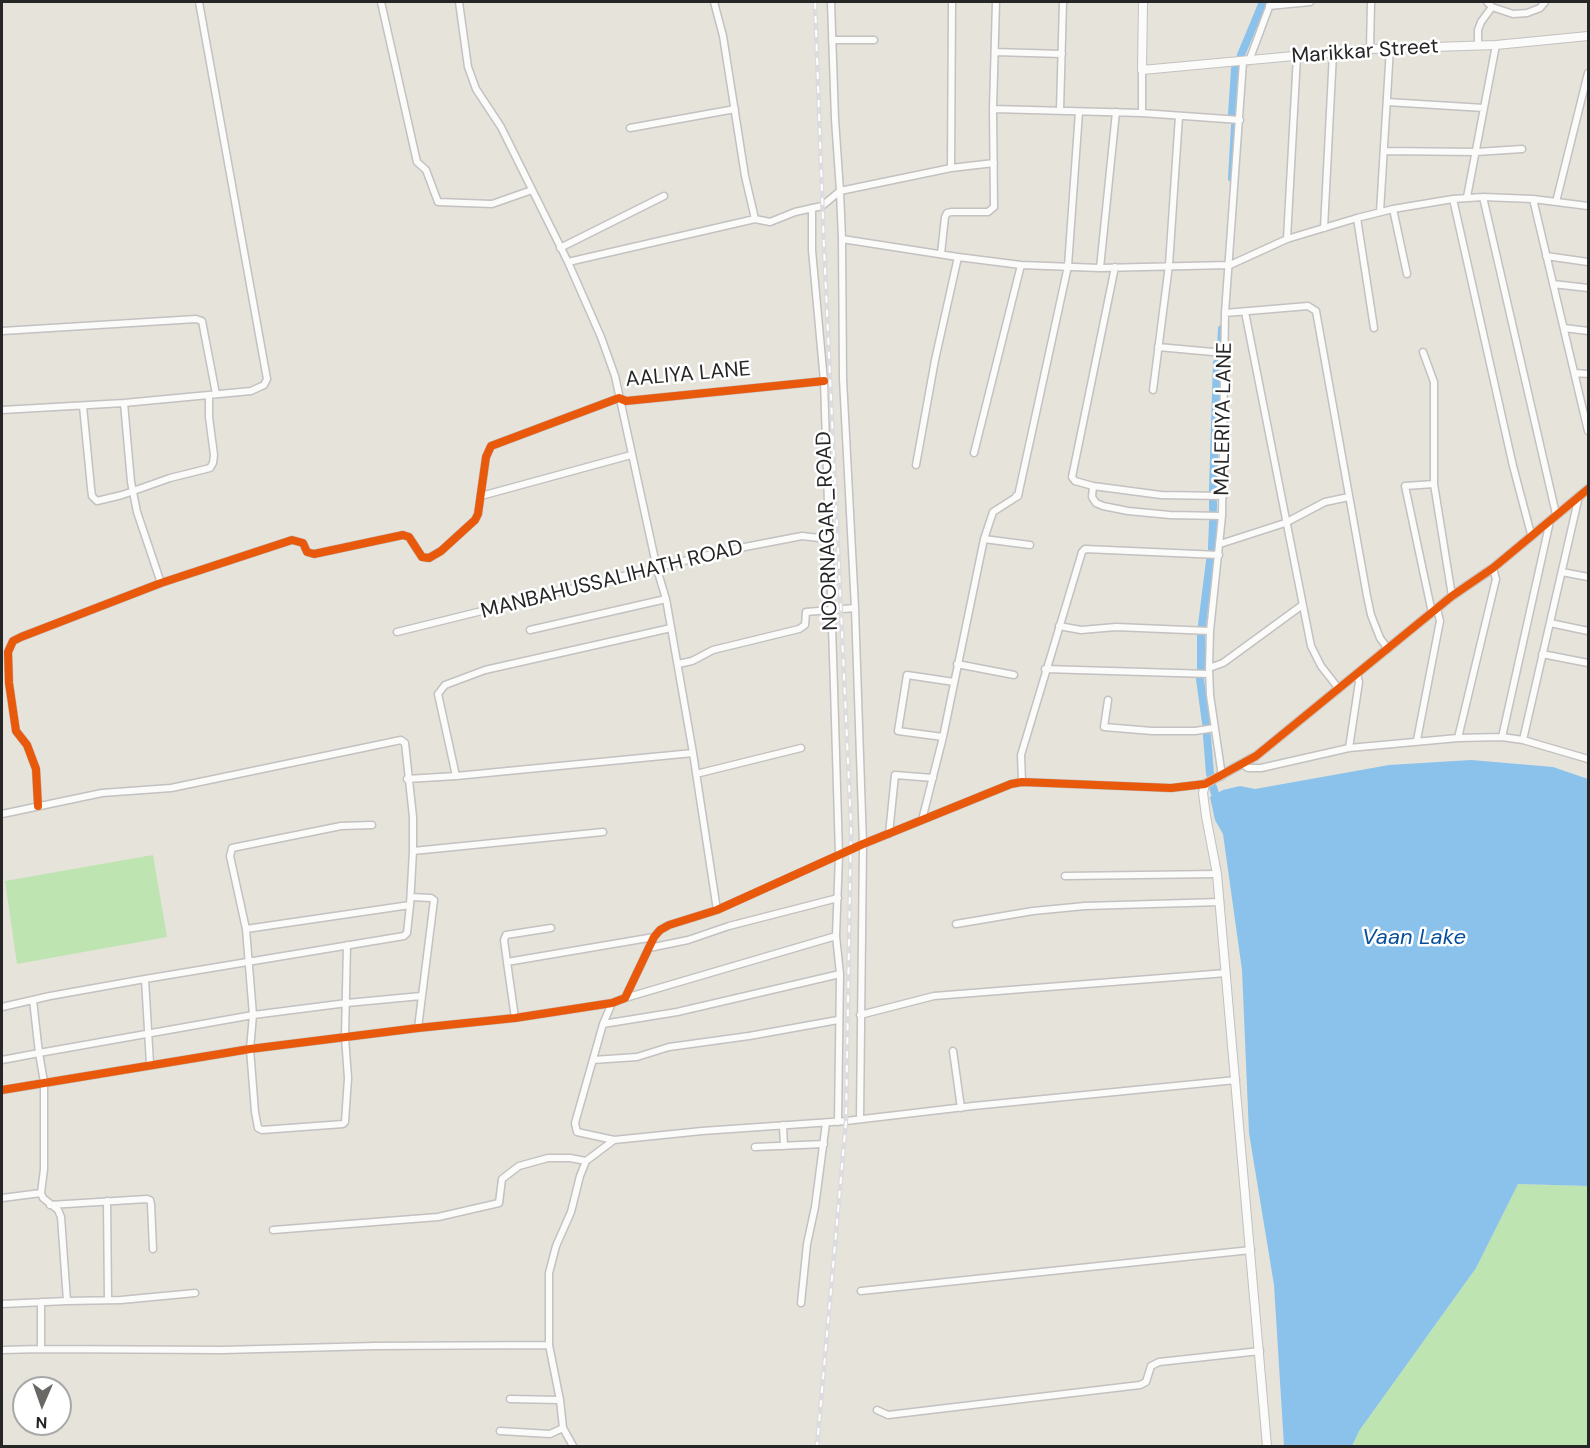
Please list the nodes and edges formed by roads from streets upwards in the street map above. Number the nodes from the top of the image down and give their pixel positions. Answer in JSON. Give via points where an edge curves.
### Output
{"nodes":[{"id":1,"x":199,"y":2,"type":"edge"},
{"id":2,"x":381,"y":2,"type":"edge"},
{"id":3,"x":459,"y":2,"type":"edge"},
{"id":4,"x":714,"y":2,"type":"edge"},
{"id":5,"x":831,"y":2,"type":"edge"},
{"id":6,"x":952,"y":2,"type":"edge"},
{"id":7,"x":996,"y":2,"type":"edge"},
{"id":8,"x":1063,"y":2,"type":"edge"},
{"id":9,"x":1143,"y":2,"type":"edge"},
{"id":10,"x":1310,"y":2,"type":"edge"},
{"id":11,"x":1371,"y":2,"type":"edge"},
{"id":12,"x":1487,"y":2,"type":"edge"},
{"id":13,"x":1545,"y":2,"type":"edge"},
{"id":14,"x":1270,"y":4,"type":"edge"},
{"id":15,"x":1492,"y":8,"type":"junction"},
{"id":16,"x":1588,"y":36,"type":"edge"},
{"id":17,"x":832,"y":40,"type":"junction"},
{"id":18,"x":874,"y":40,"type":"dead end"},
{"id":19,"x":1478,"y":45,"type":"junction"},
{"id":20,"x":1496,"y":45,"type":"junction"},
{"id":21,"x":1390,"y":48,"type":"junction"},
{"id":22,"x":1370,"y":49,"type":"junction"},
{"id":23,"x":995,"y":52,"type":"junction"},
{"id":24,"x":1333,"y":53,"type":"junction"},
{"id":25,"x":1062,"y":54,"type":"junction"},
{"id":26,"x":1297,"y":56,"type":"junction"},
{"id":27,"x":1246,"y":62,"type":"junction"},
{"id":28,"x":1142,"y":70,"type":"junction"},
{"id":29,"x":1588,"y":73,"type":"edge"},
{"id":30,"x":1387,"y":102,"type":"junction"},
{"id":31,"x":1484,"y":108,"type":"junction"},
{"id":32,"x":993,"y":109,"type":"junction"},
{"id":33,"x":735,"y":110,"type":"junction"},
{"id":34,"x":1060,"y":110,"type":"junction"},
{"id":35,"x":1079,"y":112,"type":"junction"},
{"id":36,"x":1116,"y":112,"type":"junction"},
{"id":37,"x":1142,"y":113,"type":"junction"},
{"id":38,"x":1179,"y":116,"type":"junction"},
{"id":39,"x":1240,"y":120,"type":"junction"},
{"id":40,"x":630,"y":128,"type":"dead end"},
{"id":41,"x":1522,"y":149,"type":"dead end"},
{"id":42,"x":1384,"y":151,"type":"junction"},
{"id":43,"x":1476,"y":152,"type":"junction"},
{"id":44,"x":994,"y":163,"type":"junction"},
{"id":45,"x":951,"y":168,"type":"junction"},
{"id":46,"x":532,"y":190,"type":"junction"},
{"id":47,"x":840,"y":191,"type":"junction"},
{"id":48,"x":664,"y":196,"type":"dead end"},
{"id":49,"x":1483,"y":196,"type":"junction"},
{"id":50,"x":1467,"y":198,"type":"junction"},
{"id":51,"x":1453,"y":199,"type":"junction"},
{"id":52,"x":1533,"y":199,"type":"junction"},
{"id":53,"x":1556,"y":202,"type":"junction"},
{"id":54,"x":1588,"y":206,"type":"edge"},
{"id":55,"x":812,"y":208,"type":"junction"},
{"id":56,"x":1393,"y":209,"type":"junction"},
{"id":57,"x":1380,"y":212,"type":"junction"},
{"id":58,"x":1357,"y":218,"type":"junction"},
{"id":59,"x":754,"y":219,"type":"junction"},
{"id":60,"x":1324,"y":228,"type":"junction"},
{"id":61,"x":842,"y":239,"type":"junction"},
{"id":62,"x":1287,"y":239,"type":"junction"},
{"id":63,"x":560,"y":248,"type":"junction"},
{"id":64,"x":941,"y":254,"type":"junction"},
{"id":65,"x":1546,"y":256,"type":"junction"},
{"id":66,"x":958,"y":257,"type":"junction"},
{"id":67,"x":568,"y":261,"type":"junction"},
{"id":68,"x":1588,"y":262,"type":"edge"},
{"id":69,"x":1021,"y":265,"type":"junction"},
{"id":70,"x":1169,"y":265,"type":"junction"},
{"id":71,"x":1230,"y":265,"type":"junction"},
{"id":72,"x":1068,"y":266,"type":"junction"},
{"id":73,"x":1115,"y":267,"type":"junction"},
{"id":74,"x":1100,"y":268,"type":"junction"},
{"id":75,"x":1407,"y":274,"type":"dead end"},
{"id":76,"x":1553,"y":284,"type":"junction"},
{"id":77,"x":1588,"y":288,"type":"edge"},
{"id":78,"x":1245,"y":312,"type":"junction"},
{"id":79,"x":1226,"y":313,"type":"junction"},
{"id":80,"x":1374,"y":328,"type":"dead end"},
{"id":81,"x":1564,"y":328,"type":"junction"},
{"id":82,"x":2,"y":331,"type":"edge"},
{"id":83,"x":1588,"y":331,"type":"edge"},
{"id":84,"x":1158,"y":347,"type":"junction"},
{"id":85,"x":1423,"y":352,"type":"dead end"},
{"id":86,"x":1224,"y":353,"type":"junction"},
{"id":87,"x":1575,"y":373,"type":"junction"},
{"id":88,"x":1588,"y":374,"type":"edge"},
{"id":89,"x":824,"y":381,"type":"junction"},
{"id":90,"x":1153,"y":390,"type":"dead end"},
{"id":91,"x":212,"y":395,"type":"junction"},
{"id":92,"x":619,"y":398,"type":"junction"},
{"id":93,"x":124,"y":403,"type":"junction"},
{"id":94,"x":83,"y":406,"type":"junction"},
{"id":95,"x":2,"y":410,"type":"edge"},
{"id":96,"x":1588,"y":431,"type":"edge"},
{"id":97,"x":974,"y":453,"type":"dead end"},
{"id":98,"x":631,"y":455,"type":"junction"},
{"id":99,"x":916,"y":465,"type":"dead end"},
{"id":100,"x":1434,"y":484,"type":"junction"},
{"id":101,"x":1093,"y":486,"type":"junction"},
{"id":102,"x":1588,"y":489,"type":"edge"},
{"id":103,"x":133,"y":491,"type":"junction"},
{"id":104,"x":481,"y":496,"type":"junction"},
{"id":105,"x":1223,"y":496,"type":"junction"},
{"id":106,"x":1579,"y":496,"type":"junction"},
{"id":107,"x":1349,"y":497,"type":"junction"},
{"id":108,"x":1222,"y":516,"type":"junction"},
{"id":109,"x":1553,"y":517,"type":"junction"},
{"id":110,"x":1285,"y":523,"type":"junction"},
{"id":111,"x":1531,"y":534,"type":"junction"},
{"id":112,"x":828,"y":539,"type":"junction"},
{"id":113,"x":984,"y":539,"type":"junction"},
{"id":114,"x":1220,"y":544,"type":"junction"},
{"id":115,"x":1030,"y":545,"type":"dead end"},
{"id":116,"x":1219,"y":555,"type":"junction"},
{"id":117,"x":1493,"y":568,"type":"junction"},
{"id":118,"x":657,"y":569,"type":"junction"},
{"id":119,"x":1562,"y":572,"type":"junction"},
{"id":120,"x":1588,"y":577,"type":"edge"},
{"id":121,"x":160,"y":583,"type":"junction"},
{"id":122,"x":1452,"y":596,"type":"junction"},
{"id":123,"x":666,"y":599,"type":"junction"},
{"id":124,"x":1301,"y":606,"type":"junction"},
{"id":125,"x":855,"y":608,"type":"junction"},
{"id":126,"x":830,"y":610,"type":"junction"},
{"id":127,"x":1434,"y":611,"type":"junction"},
{"id":128,"x":1550,"y":623,"type":"junction"},
{"id":129,"x":1059,"y":626,"type":"junction"},
{"id":130,"x":671,"y":628,"type":"junction"},
{"id":131,"x":530,"y":630,"type":"dead end"},
{"id":132,"x":1210,"y":631,"type":"junction"},
{"id":133,"x":1588,"y":631,"type":"edge"},
{"id":134,"x":397,"y":632,"type":"dead end"},
{"id":135,"x":1388,"y":649,"type":"junction"},
{"id":136,"x":1542,"y":654,"type":"junction"},
{"id":137,"x":678,"y":663,"type":"junction"},
{"id":138,"x":1588,"y":663,"type":"edge"},
{"id":139,"x":957,"y":664,"type":"junction"},
{"id":140,"x":1045,"y":669,"type":"junction"},
{"id":141,"x":1209,"y":671,"type":"junction"},
{"id":142,"x":1357,"y":674,"type":"junction"},
{"id":143,"x":1014,"y":675,"type":"dead end"},
{"id":144,"x":954,"y":682,"type":"junction"},
{"id":145,"x":1339,"y":689,"type":"junction"},
{"id":146,"x":1108,"y":700,"type":"dead end"},
{"id":147,"x":1215,"y":728,"type":"junction"},
{"id":148,"x":943,"y":737,"type":"junction"},
{"id":149,"x":1502,"y":737,"type":"junction"},
{"id":150,"x":1458,"y":738,"type":"junction"},
{"id":151,"x":1417,"y":740,"type":"junction"},
{"id":152,"x":1523,"y":740,"type":"junction"},
{"id":153,"x":801,"y":748,"type":"dead end"},
{"id":154,"x":1349,"y":748,"type":"junction"},
{"id":155,"x":693,"y":753,"type":"junction"},
{"id":156,"x":1588,"y":759,"type":"edge"},
{"id":157,"x":1242,"y":764,"type":"junction"},
{"id":158,"x":696,"y":774,"type":"junction"},
{"id":159,"x":456,"y":776,"type":"junction"},
{"id":160,"x":1222,"y":776,"type":"junction"},
{"id":161,"x":933,"y":778,"type":"junction"},
{"id":162,"x":407,"y":779,"type":"junction"},
{"id":163,"x":1022,"y":782,"type":"junction"},
{"id":164,"x":1205,"y":784,"type":"junction"},
{"id":165,"x":38,"y":806,"type":"junction"},
{"id":166,"x":2,"y":814,"type":"edge"},
{"id":167,"x":922,"y":820,"type":"junction"},
{"id":168,"x":372,"y":825,"type":"dead end"},
{"id":169,"x":603,"y":832,"type":"dead end"},
{"id":170,"x":889,"y":834,"type":"junction"},
{"id":171,"x":863,"y":844,"type":"junction"},
{"id":172,"x":413,"y":850,"type":"junction"},
{"id":173,"x":839,"y":855,"type":"junction"},
{"id":174,"x":1217,"y":874,"type":"junction"},
{"id":175,"x":1065,"y":876,"type":"dead end"},
{"id":176,"x":838,"y":898,"type":"junction"},
{"id":177,"x":411,"y":901,"type":"junction"},
{"id":178,"x":1220,"y":902,"type":"junction"},
{"id":179,"x":717,"y":910,"type":"junction"},
{"id":180,"x":956,"y":924,"type":"dead end"},
{"id":181,"x":551,"y":928,"type":"dead end"},
{"id":182,"x":246,"y":929,"type":"junction"},
{"id":183,"x":836,"y":936,"type":"junction"},
{"id":184,"x":654,"y":937,"type":"junction"},
{"id":185,"x":347,"y":945,"type":"junction"},
{"id":186,"x":649,"y":948,"type":"junction"},
{"id":187,"x":248,"y":962,"type":"junction"},
{"id":188,"x":507,"y":962,"type":"junction"},
{"id":189,"x":1226,"y":973,"type":"junction"},
{"id":190,"x":840,"y":974,"type":"junction"},
{"id":191,"x":145,"y":979,"type":"junction"},
{"id":192,"x":421,"y":996,"type":"junction"},
{"id":193,"x":625,"y":998,"type":"junction"},
{"id":194,"x":33,"y":1000,"type":"junction"},
{"id":195,"x":347,"y":1003,"type":"junction"},
{"id":196,"x":612,"y":1003,"type":"junction"},
{"id":197,"x":2,"y":1007,"type":"edge"},
{"id":198,"x":253,"y":1015,"type":"junction"},
{"id":199,"x":860,"y":1015,"type":"junction"},
{"id":200,"x":515,"y":1018,"type":"junction"},
{"id":201,"x":838,"y":1020,"type":"junction"},
{"id":202,"x":603,"y":1024,"type":"junction"},
{"id":203,"x":418,"y":1028,"type":"junction"},
{"id":204,"x":148,"y":1033,"type":"junction"},
{"id":205,"x":345,"y":1037,"type":"junction"},
{"id":206,"x":250,"y":1049,"type":"junction"},
{"id":207,"x":953,"y":1051,"type":"dead end"},
{"id":208,"x":39,"y":1053,"type":"junction"},
{"id":209,"x":2,"y":1059,"type":"edge"},
{"id":210,"x":593,"y":1060,"type":"junction"},
{"id":211,"x":150,"y":1064,"type":"junction"},
{"id":212,"x":1236,"y":1080,"type":"junction"},
{"id":213,"x":44,"y":1082,"type":"junction"},
{"id":214,"x":2,"y":1090,"type":"edge"},
{"id":215,"x":961,"y":1108,"type":"junction"},
{"id":216,"x":860,"y":1119,"type":"junction"},
{"id":217,"x":838,"y":1122,"type":"junction"},
{"id":218,"x":826,"y":1123,"type":"junction"},
{"id":219,"x":783,"y":1125,"type":"junction"},
{"id":220,"x":614,"y":1140,"type":"junction"},
{"id":221,"x":824,"y":1144,"type":"junction"},
{"id":222,"x":784,"y":1146,"type":"junction"},
{"id":223,"x":755,"y":1147,"type":"dead end"},
{"id":224,"x":586,"y":1161,"type":"junction"},
{"id":225,"x":41,"y":1193,"type":"junction"},
{"id":226,"x":2,"y":1198,"type":"edge"},
{"id":227,"x":107,"y":1201,"type":"junction"},
{"id":228,"x":50,"y":1205,"type":"junction"},
{"id":229,"x":273,"y":1230,"type":"dead end"},
{"id":230,"x":153,"y":1249,"type":"dead end"},
{"id":231,"x":1251,"y":1250,"type":"junction"},
{"id":232,"x":861,"y":1290,"type":"dead end"},
{"id":233,"x":195,"y":1293,"type":"dead end"},
{"id":234,"x":108,"y":1300,"type":"junction"},
{"id":235,"x":67,"y":1301,"type":"junction"},
{"id":236,"x":41,"y":1302,"type":"junction"},
{"id":237,"x":801,"y":1303,"type":"dead end"},
{"id":238,"x":2,"y":1304,"type":"edge"},
{"id":239,"x":549,"y":1345,"type":"junction"},
{"id":240,"x":41,"y":1349,"type":"junction"},
{"id":241,"x":2,"y":1350,"type":"edge"},
{"id":242,"x":1260,"y":1351,"type":"junction"},
{"id":243,"x":510,"y":1399,"type":"dead end"},
{"id":244,"x":560,"y":1400,"type":"junction"},
{"id":245,"x":877,"y":1410,"type":"dead end"},
{"id":246,"x":563,"y":1428,"type":"junction"},
{"id":247,"x":500,"y":1431,"type":"dead end"},
{"id":248,"x":573,"y":1446,"type":"edge"},
{"id":249,"x":1267,"y":1446,"type":"edge"}],
"edges":[{"from":1,"to":91,"type":"street","via":[[267,379],[251,391]]},
{"from":2,"to":46,"type":"street","via":[[417,162],[426,170],[438,202],[492,204]]},
{"from":3,"to":46,"type":"street","via":[[468,67],[476,89]]},
{"from":4,"to":33,"type":"street"},
{"from":5,"to":17,"type":"street"},
{"from":6,"to":45,"type":"street"},
{"from":7,"to":23,"type":"street"},
{"from":8,"to":25,"type":"street"},
{"from":9,"to":28,"type":"street"},
{"from":10,"to":14,"type":"street"},
{"from":11,"to":22,"type":"street"},
{"from":12,"to":15,"type":"street"},
{"from":13,"to":15,"type":"street","via":[[1527,13]]},
{"from":14,"to":27,"type":"street","name":"MALERIYA LANE"},
{"from":15,"to":19,"type":"street","via":[[1481,22]]},
{"from":16,"to":20,"type":"street","name":"Marikkar Street"},
{"from":17,"to":18,"type":"street"},
{"from":17,"to":47,"type":"street"},
{"from":19,"to":20,"type":"street","name":"Marikkar Street"},
{"from":19,"to":21,"type":"street","name":"Marikkar Street"},
{"from":20,"to":31,"type":"street"},
{"from":21,"to":22,"type":"street","name":"Marikkar Street"},
{"from":21,"to":30,"type":"street"},
{"from":22,"to":24,"type":"street","name":"Marikkar Street"},
{"from":23,"to":25,"type":"street"},
{"from":23,"to":32,"type":"street"},
{"from":24,"to":26,"type":"street","name":"Marikkar Street"},
{"from":24,"to":60,"type":"street"},
{"from":25,"to":34,"type":"street"},
{"from":26,"to":27,"type":"street","name":"Marikkar Street"},
{"from":26,"to":62,"type":"street"},
{"from":27,"to":28,"type":"street","name":"Marikkar Street"},
{"from":27,"to":39,"type":"street","name":"MALERIYA LANE"},
{"from":28,"to":37,"type":"street"},
{"from":29,"to":53,"type":"street"},
{"from":30,"to":31,"type":"street"},
{"from":30,"to":42,"type":"street"},
{"from":31,"to":43,"type":"street"},
{"from":32,"to":34,"type":"street"},
{"from":32,"to":44,"type":"street"},
{"from":33,"to":40,"type":"street"},
{"from":33,"to":59,"type":"street"},
{"from":34,"to":35,"type":"street"},
{"from":35,"to":36,"type":"street"},
{"from":35,"to":72,"type":"street"},
{"from":36,"to":37,"type":"street"},
{"from":36,"to":74,"type":"street"},
{"from":37,"to":38,"type":"street"},
{"from":38,"to":39,"type":"street"},
{"from":38,"to":70,"type":"street"},
{"from":39,"to":71,"type":"street","name":"MALERIYA LANE"},
{"from":41,"to":43,"type":"street"},
{"from":42,"to":43,"type":"street"},
{"from":42,"to":57,"type":"street"},
{"from":43,"to":50,"type":"street"},
{"from":44,"to":45,"type":"street"},
{"from":44,"to":64,"type":"street","via":[[993,209],[947,213]]},
{"from":45,"to":47,"type":"street"},
{"from":46,"to":63,"type":"street"},
{"from":47,"to":55,"type":"street"},
{"from":47,"to":61,"type":"street"},
{"from":48,"to":63,"type":"street"},
{"from":49,"to":50,"type":"street"},
{"from":49,"to":52,"type":"street"},
{"from":49,"to":109,"type":"street"},
{"from":50,"to":51,"type":"street"},
{"from":51,"to":56,"type":"street"},
{"from":51,"to":111,"type":"street"},
{"from":52,"to":53,"type":"street"},
{"from":52,"to":65,"type":"street"},
{"from":53,"to":54,"type":"street"},
{"from":55,"to":59,"type":"street","via":[[770,222]]},
{"from":55,"to":89,"type":"street","name":"NOORNAGAR_ROAD"},
{"from":56,"to":57,"type":"street"},
{"from":56,"to":75,"type":"street"},
{"from":57,"to":58,"type":"street"},
{"from":58,"to":60,"type":"street"},
{"from":58,"to":80,"type":"street"},
{"from":59,"to":67,"type":"street"},
{"from":60,"to":62,"type":"street"},
{"from":61,"to":64,"type":"street"},
{"from":61,"to":125,"type":"street","via":[[843,379]]},
{"from":62,"to":71,"type":"street"},
{"from":63,"to":67,"type":"street"},
{"from":64,"to":66,"type":"street"},
{"from":65,"to":68,"type":"street"},
{"from":65,"to":76,"type":"street"},
{"from":66,"to":69,"type":"street"},
{"from":66,"to":99,"type":"street"},
{"from":67,"to":92,"type":"street","via":[[601,337]]},
{"from":69,"to":72,"type":"street"},
{"from":69,"to":97,"type":"street"},
{"from":70,"to":71,"type":"street"},
{"from":70,"to":73,"type":"street"},
{"from":70,"to":84,"type":"street"},
{"from":71,"to":79,"type":"street","name":"MALERIYA LANE"},
{"from":72,"to":74,"type":"street"},
{"from":72,"to":113,"type":"street","via":[[1016,496],[993,512]]},
{"from":73,"to":74,"type":"street"},
{"from":73,"to":101,"type":"street","via":[[1072,477]]},
{"from":76,"to":77,"type":"street"},
{"from":76,"to":81,"type":"street"},
{"from":78,"to":79,"type":"street"},
{"from":78,"to":107,"type":"street","via":[[1308,306],[1316,311]]},
{"from":78,"to":110,"type":"street"},
{"from":79,"to":86,"type":"street","name":"MALERIYA LANE"},
{"from":81,"to":83,"type":"street"},
{"from":81,"to":87,"type":"street"},
{"from":82,"to":91,"type":"street","via":[[196,319],[202,321]]},
{"from":84,"to":86,"type":"street"},
{"from":84,"to":90,"type":"street"},
{"from":85,"to":100,"type":"street","via":[[1434,382]]},
{"from":86,"to":105,"type":"street","name":"MALERIYA LANE"},
{"from":87,"to":88,"type":"street"},
{"from":87,"to":96,"type":"street"},
{"from":89,"to":92,"type":"street","name":"AALIYA LANE","via":[[626,401]]},
{"from":89,"to":112,"type":"street","name":"NOORNAGAR_ROAD"},
{"from":91,"to":93,"type":"street"},
{"from":91,"to":103,"type":"street","via":[[210,468]]},
{"from":92,"to":98,"type":"street"},
{"from":92,"to":104,"type":"street","name":"AALIYA LANE","via":[[491,446]]},
{"from":93,"to":94,"type":"street"},
{"from":93,"to":103,"type":"street"},
{"from":94,"to":95,"type":"street"},
{"from":94,"to":103,"type":"street","via":[[92,496],[97,501]]},
{"from":98,"to":104,"type":"street"},
{"from":98,"to":118,"type":"street"},
{"from":100,"to":122,"type":"street"},
{"from":100,"to":127,"type":"street","via":[[1405,486]]},
{"from":101,"to":105,"type":"street","via":[[1161,495]]},
{"from":101,"to":108,"type":"street","via":[[1092,497],[1103,506],[1170,515]]},
{"from":102,"to":106,"type":"street"},
{"from":103,"to":121,"type":"street"},
{"from":104,"to":121,"type":"street","via":[[475,520],[429,558],[422,556],[410,537],[403,535],[314,555],[307,552],[303,543],[292,540]]},
{"from":105,"to":108,"type":"street","name":"MALERIYA LANE"},
{"from":106,"to":109,"type":"street"},
{"from":106,"to":119,"type":"street"},
{"from":107,"to":110,"type":"street","via":[[1324,502]]},
{"from":107,"to":135,"type":"street","via":[[1371,615]]},
{"from":108,"to":114,"type":"street","name":"MALERIYA LANE"},
{"from":109,"to":111,"type":"street"},
{"from":109,"to":149,"type":"street"},
{"from":110,"to":114,"type":"street"},
{"from":110,"to":124,"type":"street"},
{"from":111,"to":117,"type":"street"},
{"from":112,"to":118,"type":"street","name":"MANBAHUSSALIHATH ROAD","via":[[802,536]]},
{"from":112,"to":126,"type":"street","name":"NOORNAGAR_ROAD"},
{"from":113,"to":115,"type":"street"},
{"from":113,"to":139,"type":"street"},
{"from":114,"to":116,"type":"street","name":"MALERIYA LANE"},
{"from":116,"to":129,"type":"street","via":[[1085,549]]},
{"from":116,"to":132,"type":"street","name":"MALERIYA LANE"},
{"from":117,"to":122,"type":"street"},
{"from":117,"to":150,"type":"street","via":[[1496,579]]},
{"from":118,"to":123,"type":"street"},
{"from":118,"to":134,"type":"street","name":"MANBAHUSSALIHATH ROAD"},
{"from":119,"to":120,"type":"street"},
{"from":119,"to":128,"type":"street"},
{"from":121,"to":165,"type":"street","via":[[21,637],[10,646],[9,683],[16,731],[27,745],[36,769]]},
{"from":122,"to":127,"type":"street"},
{"from":123,"to":130,"type":"street"},
{"from":123,"to":131,"type":"street"},
{"from":124,"to":141,"type":"street"},
{"from":124,"to":145,"type":"street","via":[[1311,646]]},
{"from":125,"to":126,"type":"street"},
{"from":125,"to":171,"type":"street"},
{"from":126,"to":137,"type":"street","via":[[806,612],[805,626],[799,630],[713,650]]},
{"from":126,"to":173,"type":"street","name":"NOORNAGAR_ROAD"},
{"from":127,"to":135,"type":"street"},
{"from":127,"to":151,"type":"street","via":[[1440,621]]},
{"from":128,"to":133,"type":"street"},
{"from":128,"to":136,"type":"street"},
{"from":129,"to":132,"type":"street","via":[[1081,630],[1116,627]]},
{"from":129,"to":140,"type":"street"},
{"from":130,"to":137,"type":"street"},
{"from":130,"to":159,"type":"street","via":[[486,670],[445,685],[438,694]]},
{"from":132,"to":141,"type":"street","name":"MALERIYA LANE"},
{"from":135,"to":142,"type":"street"},
{"from":136,"to":138,"type":"street"},
{"from":136,"to":152,"type":"street"},
{"from":137,"to":155,"type":"street"},
{"from":139,"to":143,"type":"street"},
{"from":139,"to":144,"type":"street"},
{"from":140,"to":141,"type":"street"},
{"from":140,"to":163,"type":"street","via":[[1021,755]]},
{"from":141,"to":147,"type":"street","name":"MALERIYA LANE"},
{"from":142,"to":145,"type":"street"},
{"from":142,"to":154,"type":"street"},
{"from":144,"to":148,"type":"street"},
{"from":144,"to":148,"type":"street","via":[[907,675],[898,731]]},
{"from":145,"to":157,"type":"street"},
{"from":146,"to":147,"type":"street","via":[[1104,727],[1152,731]]},
{"from":147,"to":160,"type":"street","name":"MALERIYA LANE"},
{"from":148,"to":161,"type":"street"},
{"from":149,"to":150,"type":"street"},
{"from":149,"to":152,"type":"street"},
{"from":150,"to":151,"type":"street"},
{"from":151,"to":154,"type":"street"},
{"from":152,"to":156,"type":"street"},
{"from":153,"to":158,"type":"street"},
{"from":154,"to":157,"type":"street","via":[[1261,768]]},
{"from":155,"to":158,"type":"street"},
{"from":155,"to":159,"type":"street"},
{"from":157,"to":160,"type":"street"},
{"from":158,"to":179,"type":"street"},
{"from":159,"to":162,"type":"street"},
{"from":160,"to":164,"type":"street"},
{"from":161,"to":167,"type":"street"},
{"from":161,"to":170,"type":"street","via":[[895,775]]},
{"from":162,"to":165,"type":"street","via":[[405,743],[401,740],[171,788],[102,793]]},
{"from":162,"to":172,"type":"street"},
{"from":163,"to":164,"type":"street","via":[[1171,788]]},
{"from":163,"to":167,"type":"street"},
{"from":164,"to":174,"type":"street","via":[[1206,816]]},
{"from":165,"to":166,"type":"street"},
{"from":167,"to":170,"type":"street"},
{"from":168,"to":182,"type":"street","via":[[341,826],[232,848],[230,856]]},
{"from":169,"to":172,"type":"street"},
{"from":170,"to":171,"type":"street"},
{"from":171,"to":173,"type":"street"},
{"from":171,"to":199,"type":"street"},
{"from":172,"to":177,"type":"street"},
{"from":173,"to":176,"type":"street","name":"NOORNAGAR_ROAD"},
{"from":173,"to":179,"type":"street"},
{"from":174,"to":175,"type":"street"},
{"from":174,"to":178,"type":"street"},
{"from":176,"to":183,"type":"street","name":"NOORNAGAR_ROAD"},
{"from":176,"to":186,"type":"street"},
{"from":177,"to":182,"type":"street"},
{"from":177,"to":185,"type":"street","via":[[404,936]]},
{"from":177,"to":192,"type":"street","via":[[434,900]]},
{"from":178,"to":180,"type":"street","via":[[1085,906]]},
{"from":178,"to":189,"type":"street"},
{"from":179,"to":184,"type":"street","via":[[669,925]]},
{"from":181,"to":188,"type":"street","via":[[506,935]]},
{"from":182,"to":187,"type":"street"},
{"from":183,"to":190,"type":"street","name":"NOORNAGAR_ROAD"},
{"from":183,"to":193,"type":"street"},
{"from":184,"to":186,"type":"street"},
{"from":184,"to":188,"type":"street"},
{"from":185,"to":187,"type":"street"},
{"from":185,"to":195,"type":"street"},
{"from":186,"to":193,"type":"street"},
{"from":187,"to":191,"type":"street"},
{"from":187,"to":198,"type":"street"},
{"from":188,"to":200,"type":"street"},
{"from":189,"to":199,"type":"street","via":[[934,996]]},
{"from":189,"to":212,"type":"street"},
{"from":190,"to":201,"type":"street","name":"NOORNAGAR_ROAD"},
{"from":190,"to":202,"type":"street","via":[[676,1012]]},
{"from":191,"to":194,"type":"street"},
{"from":191,"to":204,"type":"street"},
{"from":192,"to":195,"type":"street"},
{"from":192,"to":203,"type":"street"},
{"from":193,"to":196,"type":"street"},
{"from":194,"to":197,"type":"street"},
{"from":194,"to":208,"type":"street"},
{"from":195,"to":198,"type":"street"},
{"from":195,"to":205,"type":"street"},
{"from":196,"to":200,"type":"street"},
{"from":196,"to":202,"type":"street"},
{"from":198,"to":204,"type":"street"},
{"from":198,"to":206,"type":"street"},
{"from":199,"to":216,"type":"street"},
{"from":200,"to":203,"type":"street"},
{"from":201,"to":210,"type":"street","via":[[669,1047],[637,1057]]},
{"from":201,"to":217,"type":"street","name":"NOORNAGAR_ROAD"},
{"from":202,"to":210,"type":"street"},
{"from":203,"to":205,"type":"street"},
{"from":204,"to":208,"type":"street"},
{"from":204,"to":211,"type":"street"},
{"from":205,"to":206,"type":"street"},
{"from":205,"to":206,"type":"street","via":[[348,1078],[343,1124],[266,1131],[258,1128]]},
{"from":206,"to":211,"type":"street"},
{"from":207,"to":215,"type":"street"},
{"from":208,"to":209,"type":"street"},
{"from":208,"to":213,"type":"street"},
{"from":210,"to":220,"type":"street","via":[[575,1124],[577,1132]]},
{"from":211,"to":213,"type":"street"},
{"from":212,"to":215,"type":"street"},
{"from":212,"to":231,"type":"street"},
{"from":213,"to":214,"type":"street"},
{"from":213,"to":225,"type":"street"},
{"from":215,"to":216,"type":"street"},
{"from":216,"to":217,"type":"street"},
{"from":217,"to":218,"type":"street"},
{"from":218,"to":219,"type":"street"},
{"from":218,"to":221,"type":"street"},
{"from":219,"to":220,"type":"street"},
{"from":219,"to":222,"type":"street"},
{"from":220,"to":224,"type":"street"},
{"from":221,"to":222,"type":"street"},
{"from":221,"to":237,"type":"street"},
{"from":222,"to":223,"type":"street"},
{"from":224,"to":229,"type":"street","via":[[548,1158],[519,1166],[502,1179],[499,1203],[438,1217]]},
{"from":224,"to":239,"type":"street","via":[[549,1273]]},
{"from":225,"to":226,"type":"street"},
{"from":225,"to":228,"type":"street"},
{"from":227,"to":228,"type":"street"},
{"from":227,"to":230,"type":"street","via":[[150,1200]]},
{"from":227,"to":234,"type":"street"},
{"from":228,"to":235,"type":"street","via":[[61,1217]]},
{"from":231,"to":232,"type":"street"},
{"from":231,"to":242,"type":"street"},
{"from":233,"to":234,"type":"street"},
{"from":234,"to":235,"type":"street"},
{"from":235,"to":236,"type":"street"},
{"from":236,"to":238,"type":"street"},
{"from":236,"to":240,"type":"street"},
{"from":239,"to":240,"type":"street"},
{"from":239,"to":244,"type":"street"},
{"from":240,"to":241,"type":"street"},
{"from":242,"to":245,"type":"street","via":[[1159,1362],[1150,1366],[1146,1382],[1140,1385],[888,1415]]},
{"from":242,"to":249,"type":"street"},
{"from":243,"to":244,"type":"street"},
{"from":244,"to":246,"type":"street"},
{"from":246,"to":247,"type":"street","via":[[550,1434]]},
{"from":246,"to":248,"type":"street"}]}
